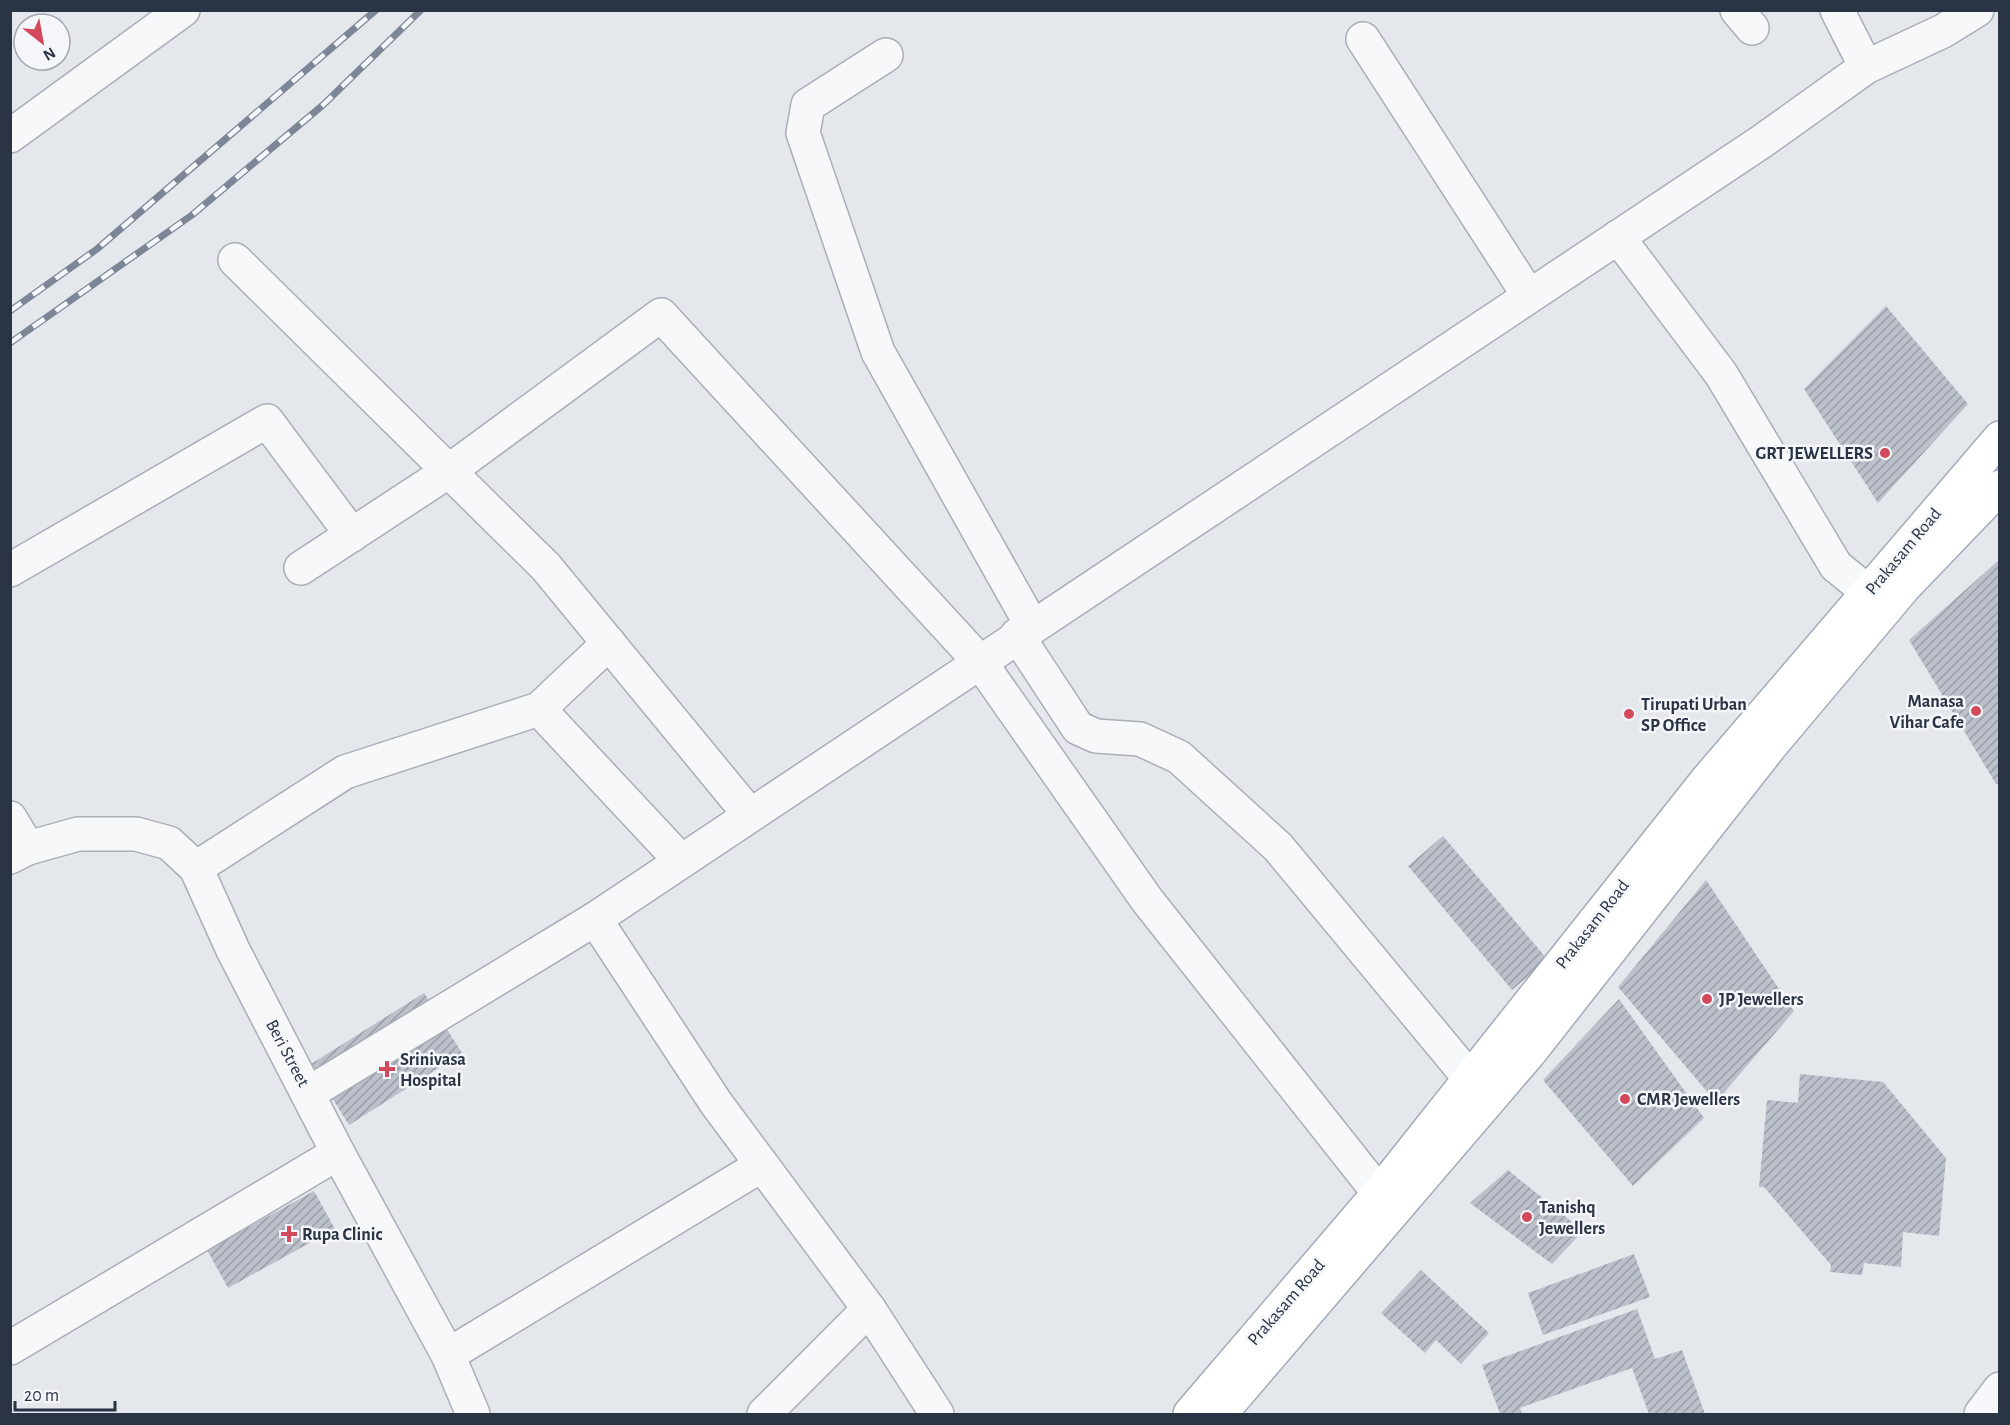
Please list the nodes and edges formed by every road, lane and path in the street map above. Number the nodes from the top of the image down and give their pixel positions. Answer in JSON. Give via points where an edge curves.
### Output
{"nodes":[{"id":1,"x":1837,"y":10,"type":"edge"},
{"id":2,"x":1977,"y":10,"type":"edge"},
{"id":3,"x":163,"y":17,"type":"edge"},
{"id":4,"x":1363,"y":39,"type":"dead end"},
{"id":5,"x":886,"y":55,"type":"dead end"},
{"id":6,"x":1866,"y":67,"type":"junction"},
{"id":7,"x":10,"y":136,"type":"edge"},
{"id":8,"x":1618,"y":237,"type":"junction"},
{"id":9,"x":235,"y":260,"type":"dead end"},
{"id":10,"x":1529,"y":296,"type":"junction"},
{"id":11,"x":2000,"y":438,"type":"edge"},
{"id":12,"x":449,"y":471,"type":"junction"},
{"id":13,"x":2000,"y":487,"type":"edge"},
{"id":14,"x":352,"y":535,"type":"junction"},
{"id":15,"x":301,"y":568,"type":"dead end"},
{"id":16,"x":10,"y":570,"type":"edge"},
{"id":17,"x":1868,"y":591,"type":"junction"},
{"id":18,"x":1024,"y":630,"type":"junction"},
{"id":19,"x":609,"y":643,"type":"junction"},
{"id":20,"x":980,"y":662,"type":"junction"},
{"id":21,"x":539,"y":709,"type":"junction"},
{"id":22,"x":750,"y":815,"type":"junction"},
{"id":23,"x":10,"y":818,"type":"edge"},
{"id":24,"x":19,"y":853,"type":"edge"},
{"id":25,"x":681,"y":861,"type":"junction"},
{"id":26,"x":196,"y":868,"type":"junction"},
{"id":27,"x":595,"y":919,"type":"junction"},
{"id":28,"x":1479,"y":1090,"type":"junction"},
{"id":29,"x":309,"y":1093,"type":"junction"},
{"id":30,"x":338,"y":1153,"type":"junction"},
{"id":31,"x":762,"y":1165,"type":"junction"},
{"id":32,"x":1380,"y":1193,"type":"junction"},
{"id":33,"x":869,"y":1310,"type":"junction"},
{"id":34,"x":10,"y":1348,"type":"edge"},
{"id":35,"x":448,"y":1355,"type":"junction"},
{"id":36,"x":2000,"y":1389,"type":"edge"},
{"id":37,"x":473,"y":1414,"type":"edge"},
{"id":38,"x":764,"y":1414,"type":"edge"},
{"id":39,"x":938,"y":1414,"type":"edge"},
{"id":40,"x":1190,"y":1414,"type":"edge"},
{"id":41,"x":1220,"y":1414,"type":"edge"},
{"id":42,"x":1981,"y":1414,"type":"edge"}],
"edges":[{"from":1,"to":6,"type":"street"},
{"from":2,"to":6,"type":"street","via":[[1943,31]]},
{"from":3,"to":7,"type":"street"},
{"from":4,"to":10,"type":"street"},
{"from":5,"to":18,"type":"street","via":[[808,105],[803,133],[878,352]]},
{"from":6,"to":8,"type":"street"},
{"from":8,"to":10,"type":"street"},
{"from":8,"to":17,"type":"street","via":[[1721,375],[1836,566]]},
{"from":9,"to":12,"type":"street"},
{"from":10,"to":18,"type":"street"},
{"from":11,"to":17,"type":"main road","name":"Prakasam Road"},
{"from":12,"to":14,"type":"street"},
{"from":12,"to":19,"type":"street","via":[[546,567]]},
{"from":12,"to":20,"type":"street","via":[[661,315]]},
{"from":13,"to":28,"type":"main road","name":"Prakasam Road","via":[[1905,586],[1772,744],[1530,1052]]},
{"from":14,"to":15,"type":"street"},
{"from":14,"to":16,"type":"street","via":[[267,421]]},
{"from":17,"to":28,"type":"main road","name":"Prakasam Road","via":[[1707,780]]},
{"from":18,"to":20,"type":"street"},
{"from":18,"to":28,"type":"street","via":[[1078,728],[1096,736],[1140,740],[1179,757],[1278,848]]},
{"from":19,"to":21,"type":"street"},
{"from":19,"to":22,"type":"street"},
{"from":20,"to":22,"type":"street"},
{"from":20,"to":32,"type":"street","via":[[1147,900]]},
{"from":21,"to":25,"type":"street"},
{"from":21,"to":26,"type":"street","via":[[345,772]]},
{"from":22,"to":25,"type":"street"},
{"from":23,"to":24,"type":"street"},
{"from":24,"to":26,"type":"street","name":"Beri Street","via":[[78,834],[136,834],[169,843]]},
{"from":25,"to":27,"type":"street"},
{"from":26,"to":29,"type":"street","name":"Beri Street","via":[[233,950]]},
{"from":27,"to":29,"type":"street"},
{"from":27,"to":31,"type":"street","via":[[716,1103]]},
{"from":28,"to":32,"type":"main road","name":"Prakasam Road"},
{"from":28,"to":41,"type":"main road","name":"Prakasam Road"},
{"from":29,"to":30,"type":"street","name":"Beri Street"},
{"from":30,"to":34,"type":"street"},
{"from":30,"to":35,"type":"street","name":"Beri Street"},
{"from":31,"to":33,"type":"street"},
{"from":31,"to":35,"type":"street"},
{"from":32,"to":40,"type":"main road","name":"Prakasam Road"},
{"from":33,"to":38,"type":"street"},
{"from":33,"to":39,"type":"street"},
{"from":35,"to":37,"type":"street","name":"Beri Street"},
{"from":36,"to":42,"type":"street"}]}
